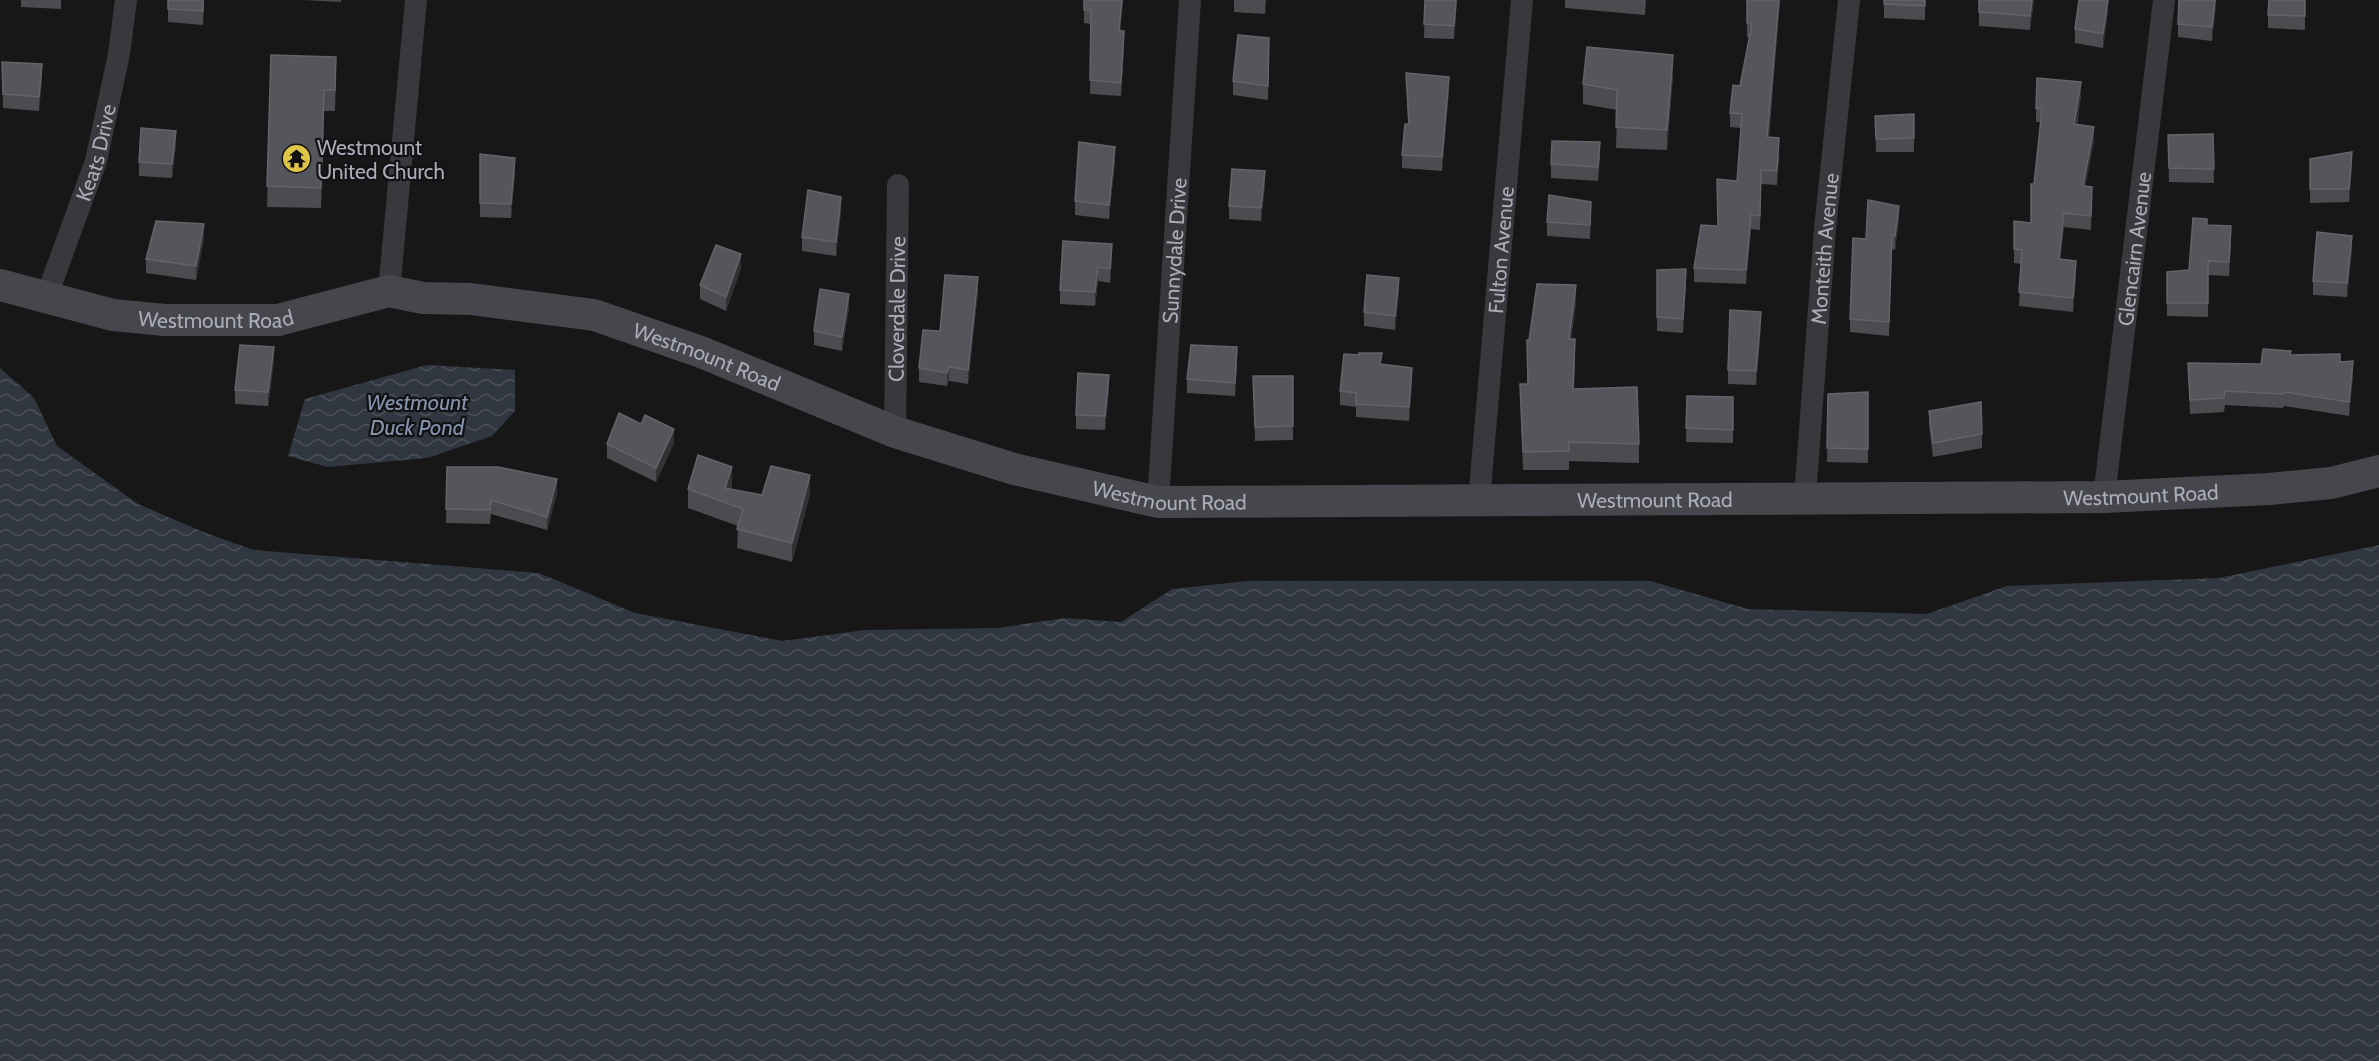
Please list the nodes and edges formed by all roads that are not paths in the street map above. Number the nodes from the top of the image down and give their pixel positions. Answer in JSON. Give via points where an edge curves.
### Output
{"nodes":[{"id":1,"x":126,"y":0,"type":"edge"},
{"id":2,"x":416,"y":0,"type":"edge"},
{"id":3,"x":1190,"y":0,"type":"edge"},
{"id":4,"x":1522,"y":0,"type":"edge"},
{"id":5,"x":1849,"y":0,"type":"edge"},
{"id":6,"x":2164,"y":0,"type":"edge"},
{"id":7,"x":898,"y":186,"type":"dead end"},
{"id":8,"x":0,"y":285,"type":"edge"},
{"id":9,"x":389,"y":291,"type":"junction"},
{"id":10,"x":46,"y":298,"type":"junction"},
{"id":11,"x":895,"y":432,"type":"junction"},
{"id":12,"x":2379,"y":471,"type":"edge"},
{"id":13,"x":1805,"y":497,"type":"junction"},
{"id":14,"x":2104,"y":497,"type":"junction"},
{"id":15,"x":1479,"y":501,"type":"junction"},
{"id":16,"x":1158,"y":502,"type":"junction"}],
"edges":[{"from":1,"to":10,"type":"street","name":"Keats Drive","via":[[119,54],[96,161]]},
{"from":2,"to":9,"type":"street"},
{"from":3,"to":16,"type":"street","name":"Sunnydale Drive"},
{"from":4,"to":15,"type":"street","name":"Fulton Avenue"},
{"from":5,"to":13,"type":"street","name":"Monteith Avenue"},
{"from":6,"to":14,"type":"street","name":"Glencairn Avenue"},
{"from":7,"to":11,"type":"street","name":"Cloverdale Drive"},
{"from":8,"to":10,"type":"main road","name":"Westmount Road"},
{"from":9,"to":10,"type":"main road","name":"Westmount Road","via":[[278,320],[214,322],[113,315]]},
{"from":9,"to":11,"type":"main road","name":"Westmount Road","via":[[594,315],[701,352]]},
{"from":11,"to":16,"type":"main road","name":"Westmount Road","via":[[1014,469]]},
{"from":12,"to":14,"type":"main road","name":"Westmount Road","via":[[2331,483],[2269,489]]},
{"from":13,"to":14,"type":"main road","name":"Westmount Road"},
{"from":13,"to":15,"type":"main road","name":"Westmount Road"},
{"from":15,"to":16,"type":"main road","name":"Westmount Road"}]}
